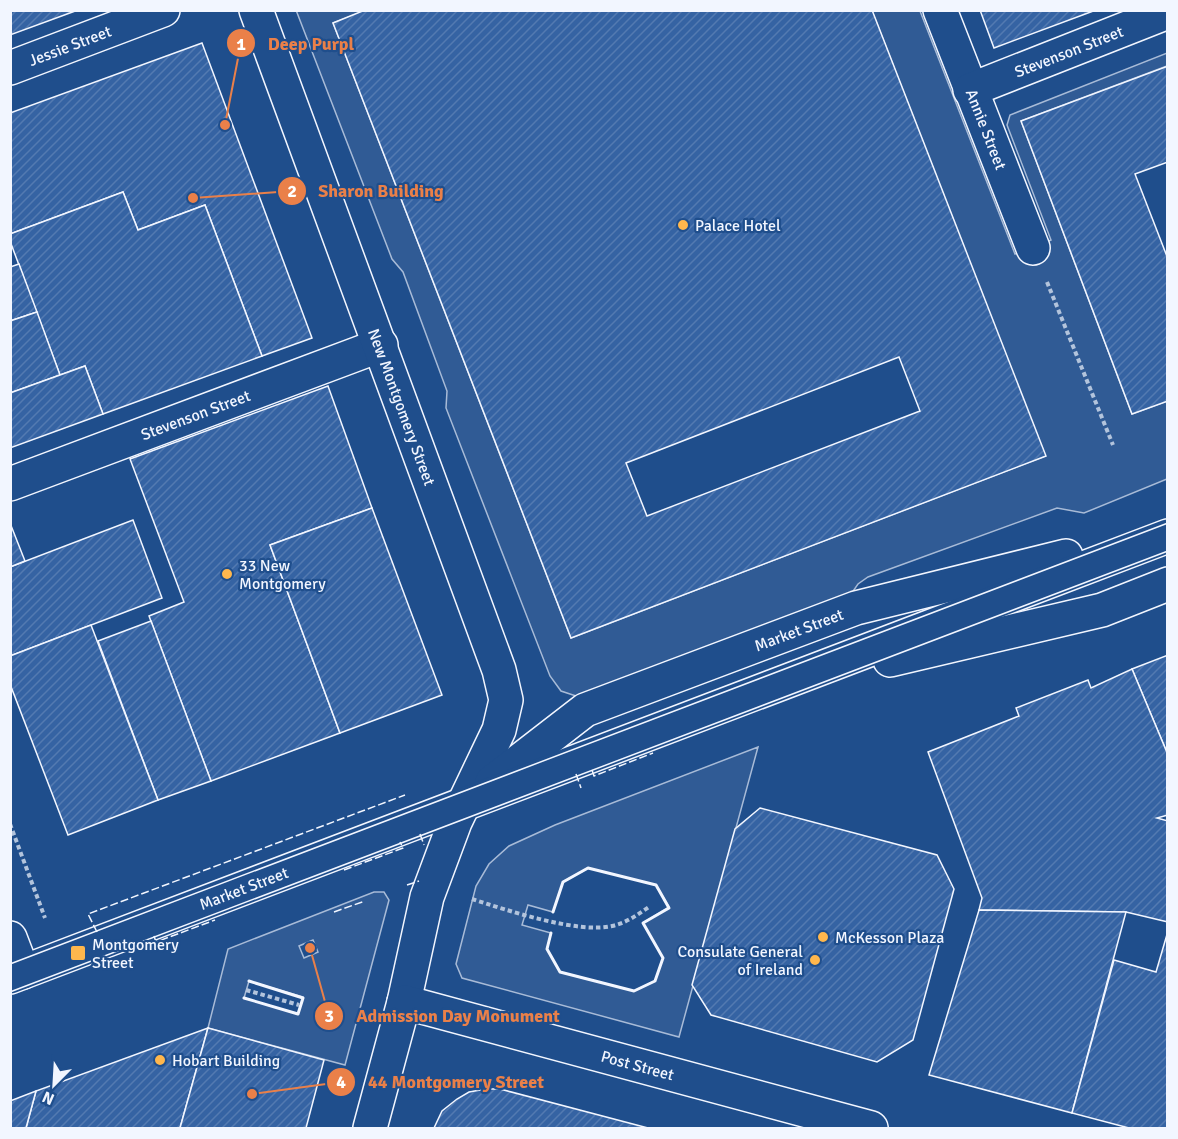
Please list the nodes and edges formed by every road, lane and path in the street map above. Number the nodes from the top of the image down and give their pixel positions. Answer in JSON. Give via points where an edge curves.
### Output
{"nodes":[{"id":1,"x":163,"y":10,"type":"edge"},
{"id":2,"x":256,"y":10,"type":"edge"},
{"id":3,"x":940,"y":10,"type":"edge"},
{"id":4,"x":1167,"y":12,"type":"edge"},
{"id":5,"x":10,"y":69,"type":"edge"},
{"id":6,"x":970,"y":90,"type":"junction"},
{"id":7,"x":1033,"y":248,"type":"joint"},
{"id":8,"x":381,"y":345,"type":"junction"},
{"id":9,"x":1113,"y":445,"type":"dead end"},
{"id":10,"x":10,"y":484,"type":"edge"},
{"id":11,"x":1167,"y":531,"type":"edge"},
{"id":12,"x":1167,"y":536,"type":"edge"},
{"id":13,"x":1167,"y":584,"type":"edge"},
{"id":14,"x":754,"y":693,"type":"junction"},
{"id":15,"x":465,"y":804,"type":"junction"},
{"id":16,"x":10,"y":824,"type":"edge"},
{"id":17,"x":472,"y":899,"type":"dead end"},
{"id":18,"x":649,"y":907,"type":"dead end"},
{"id":19,"x":10,"y":938,"type":"edge"},
{"id":20,"x":60,"y":958,"type":"junction"},
{"id":21,"x":15,"y":980,"type":"edge"},
{"id":22,"x":246,"y":990,"type":"dead end"},
{"id":23,"x":404,"y":1002,"type":"junction"},
{"id":24,"x":299,"y":1005,"type":"dead end"},
{"id":25,"x":370,"y":1128,"type":"edge"},
{"id":26,"x":871,"y":1128,"type":"edge"}],
"edges":[{"from":1,"to":5,"type":"street","name":"Jessie Street"},
{"from":2,"to":8,"type":"street","name":"New Montgomery Street"},
{"from":3,"to":6,"type":"street","name":"Annie Street"},
{"from":4,"to":6,"type":"street","name":"Stevenson Street"},
{"from":6,"to":7,"type":"street","name":"Annie Street"},
{"from":7,"to":9,"type":"path"},
{"from":8,"to":10,"type":"street","name":"Stevenson Street"},
{"from":8,"to":15,"type":"street","name":"New Montgomery Street","via":[[499,670],[506,700],[490,752]]},
{"from":11,"to":15,"type":"street","name":"Market Street","via":[[856,608],[585,710]]},
{"from":12,"to":14,"type":"street","name":"Market Street"},
{"from":13,"to":14,"type":"street","name":"Market Street","via":[[1102,610]]},
{"from":14,"to":15,"type":"street","name":"Market Street"},
{"from":15,"to":20,"type":"street","name":"Market Street"},
{"from":15,"to":23,"type":"street","via":[[427,897]]},
{"from":16,"to":20,"type":"path"},
{"from":17,"to":18,"type":"path","via":[[577,926],[610,927]]},
{"from":19,"to":21,"type":"street"},
{"from":20,"to":21,"type":"street","name":"Market Street"},
{"from":22,"to":24,"type":"path"},
{"from":23,"to":25,"type":"street"},
{"from":23,"to":26,"type":"street","name":"Post Street"}]}
